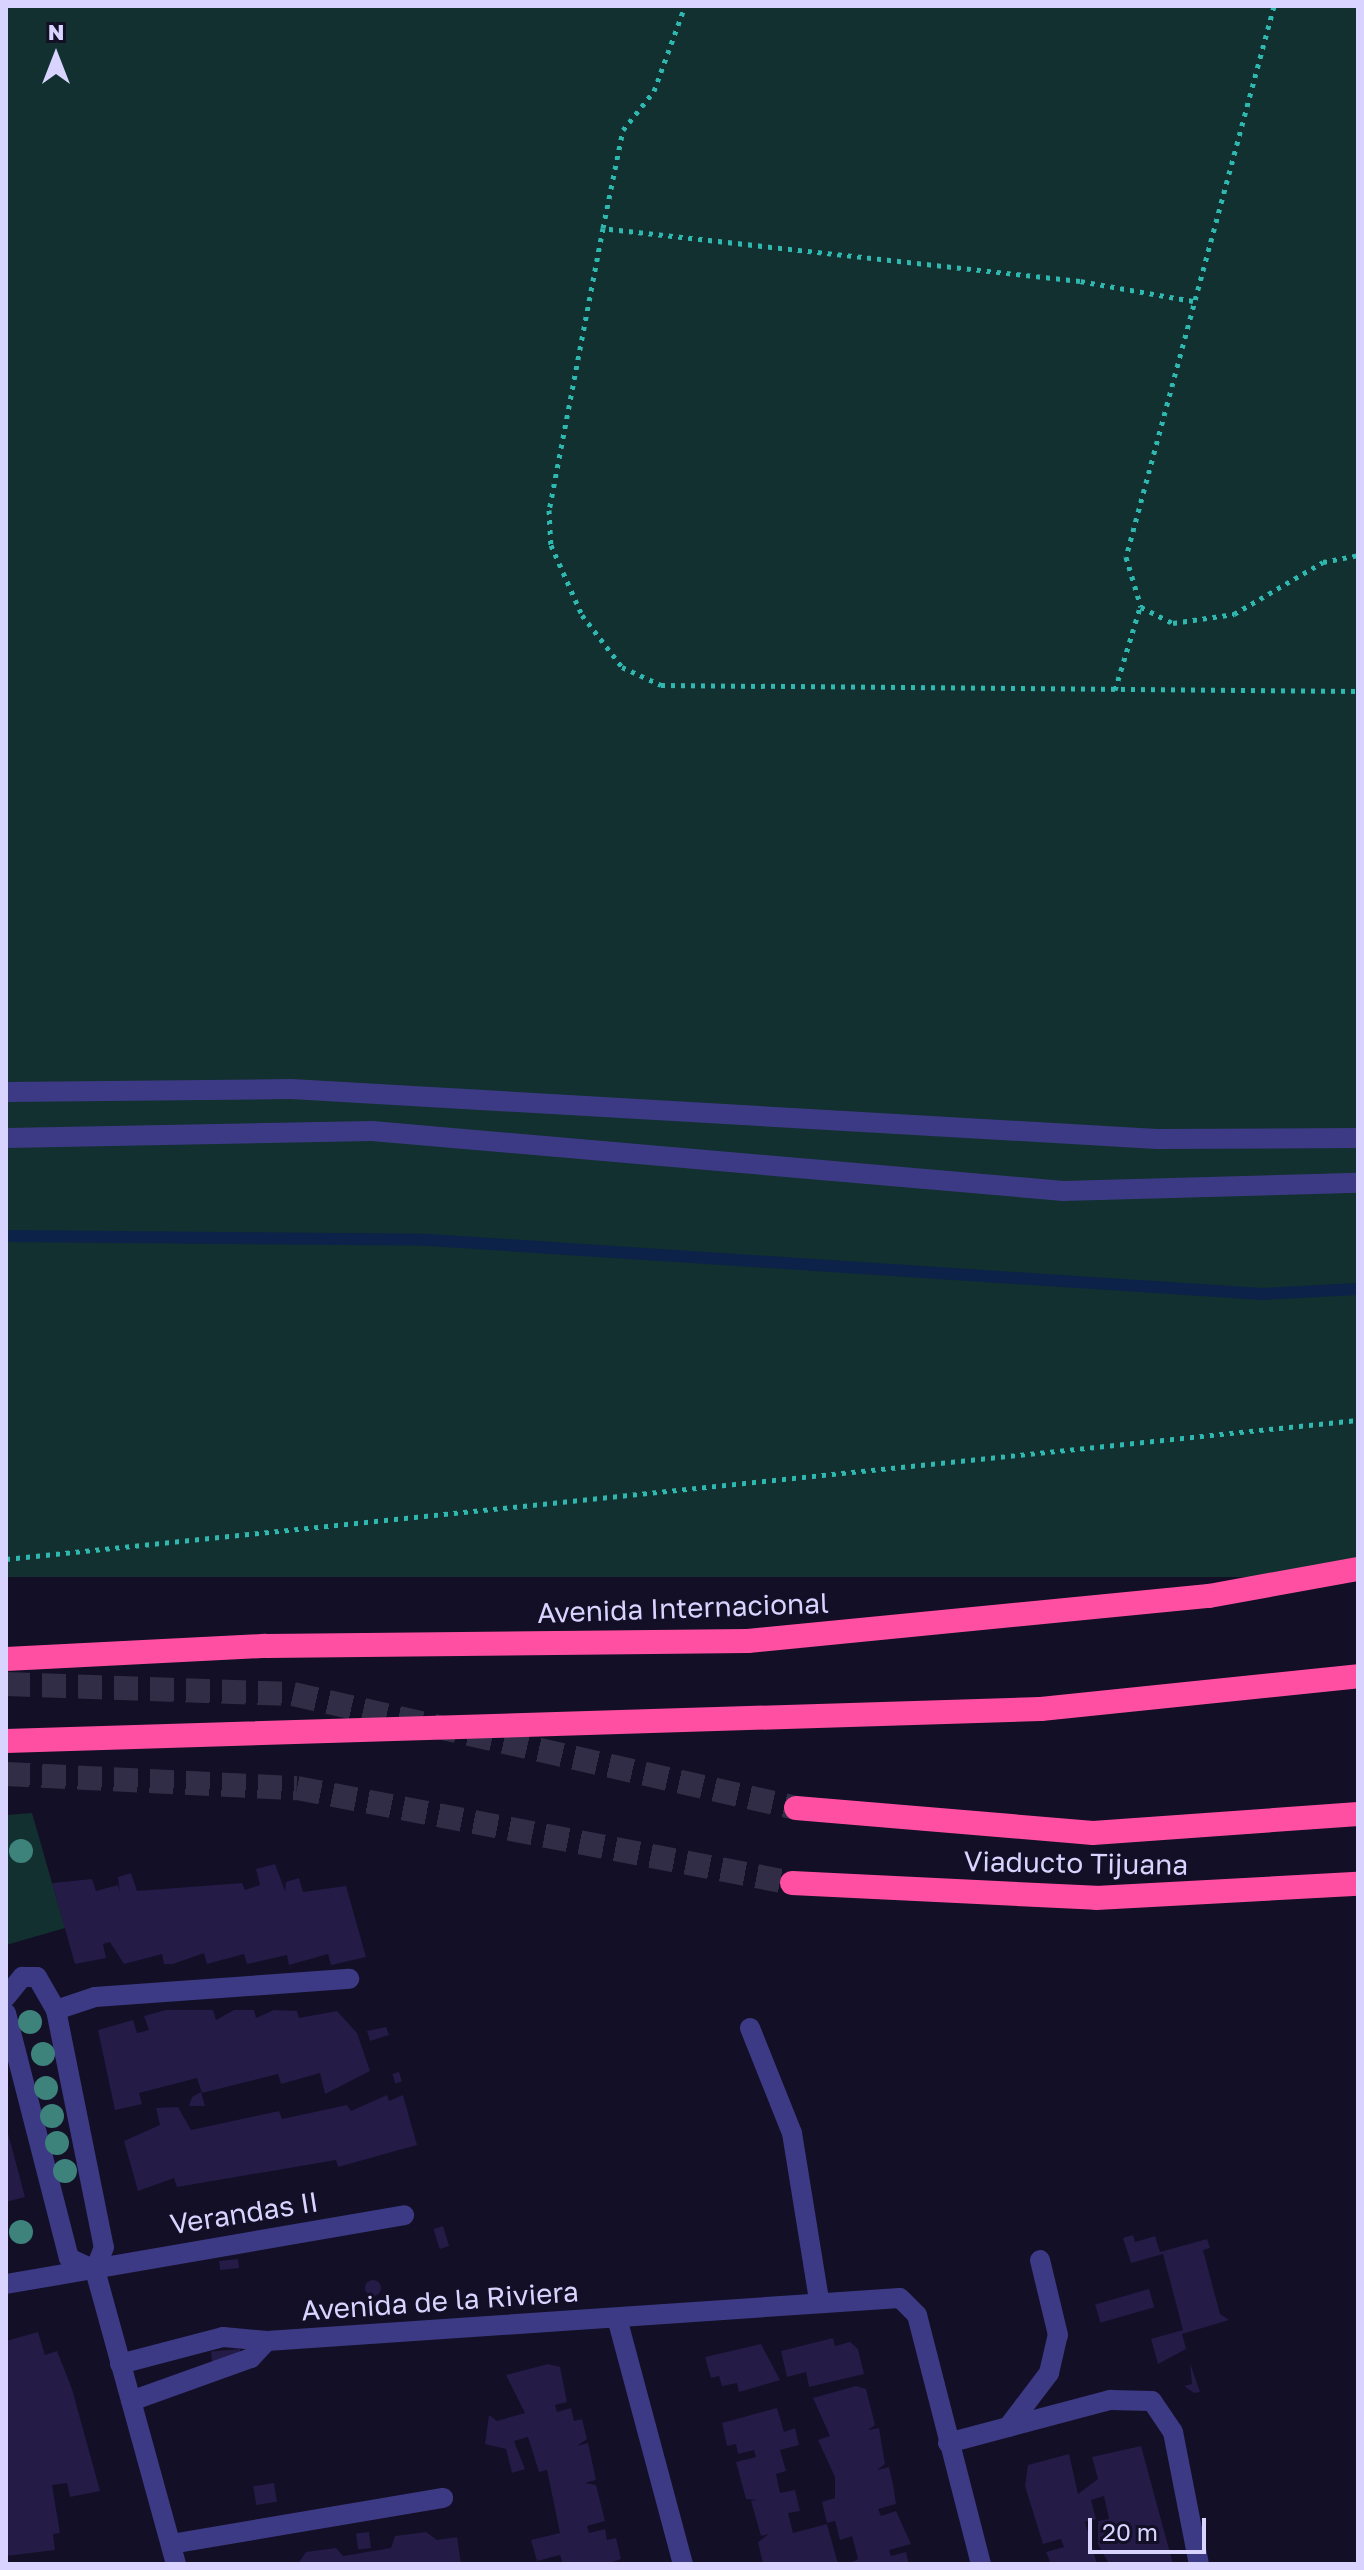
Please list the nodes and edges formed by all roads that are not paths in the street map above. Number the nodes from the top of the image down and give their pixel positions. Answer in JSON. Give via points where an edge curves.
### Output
{"nodes":[{"id":1,"x":6,"y":1092,"type":"edge"},
{"id":2,"x":6,"y":1138,"type":"edge"},
{"id":3,"x":1358,"y":1138,"type":"edge"},
{"id":4,"x":1358,"y":1183,"type":"edge"},
{"id":5,"x":1358,"y":1569,"type":"edge"},
{"id":6,"x":6,"y":1659,"type":"edge"},
{"id":7,"x":1358,"y":1676,"type":"edge"},
{"id":8,"x":6,"y":1741,"type":"edge"},
{"id":9,"x":796,"y":1808,"type":"tunnel mouth"},
{"id":10,"x":1358,"y":1814,"type":"edge"},
{"id":11,"x":792,"y":1883,"type":"tunnel mouth"},
{"id":12,"x":1358,"y":1884,"type":"edge"},
{"id":13,"x":349,"y":1979,"type":"dead end"},
{"id":14,"x":6,"y":1997,"type":"edge"},
{"id":15,"x":56,"y":2010,"type":"junction"},
{"id":16,"x":6,"y":2013,"type":"edge"},
{"id":17,"x":750,"y":2028,"type":"dead end"},
{"id":18,"x":404,"y":2215,"type":"dead end"},
{"id":19,"x":1040,"y":2260,"type":"dead end"},
{"id":20,"x":95,"y":2270,"type":"junction"},
{"id":21,"x":6,"y":2284,"type":"edge"},
{"id":22,"x":819,"y":2299,"type":"junction"},
{"id":23,"x":617,"y":2318,"type":"junction"},
{"id":24,"x":267,"y":2341,"type":"junction"},
{"id":25,"x":120,"y":2364,"type":"junction"},
{"id":26,"x":131,"y":2401,"type":"junction"},
{"id":27,"x":1008,"y":2427,"type":"junction"},
{"id":28,"x":948,"y":2443,"type":"junction"},
{"id":29,"x":443,"y":2498,"type":"dead end"},
{"id":30,"x":173,"y":2554,"type":"edge"},
{"id":31,"x":683,"y":2564,"type":"edge"},
{"id":32,"x":981,"y":2564,"type":"edge"},
{"id":33,"x":1199,"y":2564,"type":"edge"}],
"edges":[{"from":1,"to":3,"type":"street","via":[[291,1089],[1157,1139]]},
{"from":2,"to":4,"type":"street","via":[[372,1131],[1063,1191]]},
{"from":5,"to":6,"type":"highway","name":"Avenida Internacional","via":[[1209,1596],[748,1641],[266,1646]]},
{"from":7,"to":8,"type":"highway","via":[[1041,1709]]},
{"from":9,"to":10,"type":"highway","name":"Viaducto Tijuana","via":[[1093,1833]]},
{"from":11,"to":12,"type":"highway","name":"Viaducto Tijuana","via":[[1096,1898]]},
{"from":13,"to":15,"type":"street","via":[[95,1997]]},
{"from":14,"to":15,"type":"street","via":[[22,1977],[37,1977]]},
{"from":15,"to":20,"type":"street","via":[[104,2247]]},
{"from":16,"to":20,"type":"street","via":[[69,2258]]},
{"from":17,"to":22,"type":"street","via":[[796,2146]]},
{"from":18,"to":20,"type":"street","name":"Verandas II"},
{"from":19,"to":27,"type":"street","via":[[1058,2335],[1049,2373]]},
{"from":20,"to":21,"type":"street","name":"Verandas II"},
{"from":20,"to":25,"type":"street"},
{"from":22,"to":23,"type":"street","name":"Avenida de la Riviera"},
{"from":22,"to":28,"type":"street","name":"Avenida de la Riviera","via":[[893,2297],[917,2315]]},
{"from":23,"to":24,"type":"street","name":"Avenida de la Riviera"},
{"from":23,"to":31,"type":"street","name":"Avenida de la Riviera"},
{"from":24,"to":25,"type":"street","name":"Avenida de la Riviera","via":[[199,2340]]},
{"from":24,"to":26,"type":"street","name":"Avenida de la Riviera","via":[[251,2358]]},
{"from":25,"to":26,"type":"street"},
{"from":26,"to":30,"type":"street"},
{"from":27,"to":28,"type":"street"},
{"from":27,"to":33,"type":"street","via":[[1110,2400],[1152,2401],[1173,2432]]},
{"from":28,"to":32,"type":"street","name":"Avenida de la Riviera"},
{"from":29,"to":30,"type":"street"}]}
